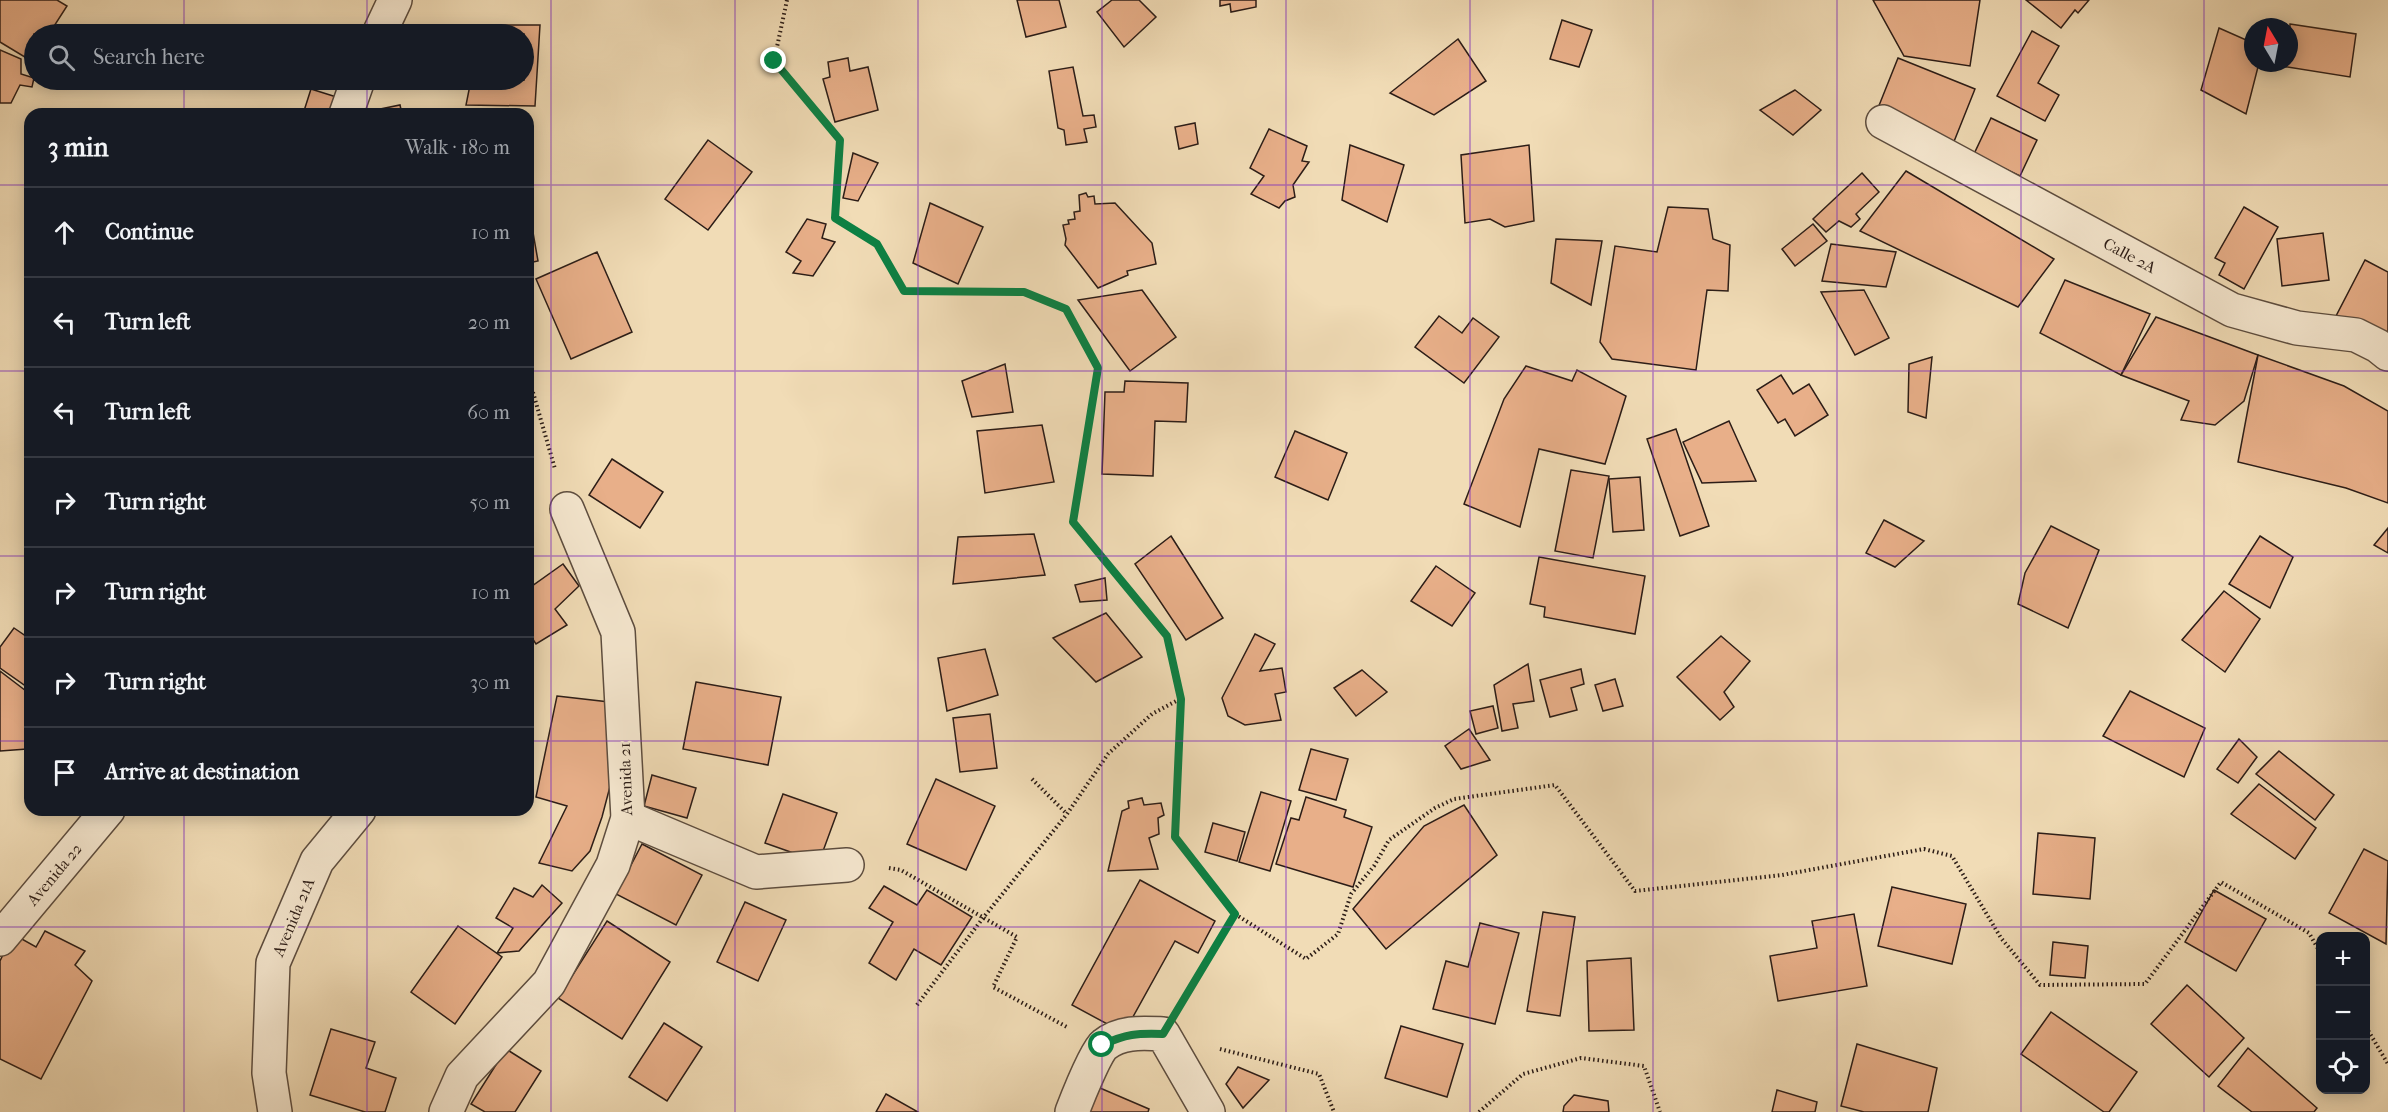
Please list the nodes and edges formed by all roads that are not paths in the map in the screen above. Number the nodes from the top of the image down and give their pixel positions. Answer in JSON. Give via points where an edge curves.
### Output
{"nodes":[{"id":1,"x":395,"y":0,"type":"edge"},
{"id":2,"x":384,"y":24,"type":"edge"},
{"id":3,"x":354,"y":90,"type":"edge"},
{"id":4,"x":348,"y":108,"type":"edge"},
{"id":5,"x":1883,"y":122,"type":"dead end"},
{"id":6,"x":2388,"y":354,"type":"edge"},
{"id":7,"x":567,"y":509,"type":"road end"},
{"id":8,"x":103,"y":816,"type":"edge"},
{"id":9,"x":354,"y":816,"type":"edge"},
{"id":10,"x":628,"y":818,"type":"junction"},
{"id":11,"x":847,"y":865,"type":"road end"},
{"id":12,"x":0,"y":939,"type":"edge"},
{"id":13,"x":274,"y":1112,"type":"edge"},
{"id":14,"x":446,"y":1112,"type":"edge"},
{"id":15,"x":1071,"y":1112,"type":"edge"},
{"id":16,"x":1208,"y":1112,"type":"edge"}],
"edges":[{"from":1,"to":2,"type":"street"},
{"from":3,"to":4,"type":"street"},
{"from":5,"to":6,"type":"street","name":"Calle 2A","via":[[2232,309],[2297,328],[2356,335]]},
{"from":7,"to":10,"type":"street","name":"Avenida 21","via":[[618,632]]},
{"from":8,"to":12,"type":"street","name":"Avenida 22"},
{"from":9,"to":13,"type":"street","name":"Avenida 21A","via":[[317,861],[273,963],[269,1073]]},
{"from":10,"to":11,"type":"street","via":[[756,872]]},
{"from":10,"to":14,"type":"street","name":"Avenida 21","via":[[613,865],[549,983],[462,1076]]},
{"from":15,"to":16,"type":"street","via":[[1102,1045],[1136,1033],[1163,1034]]}]}
